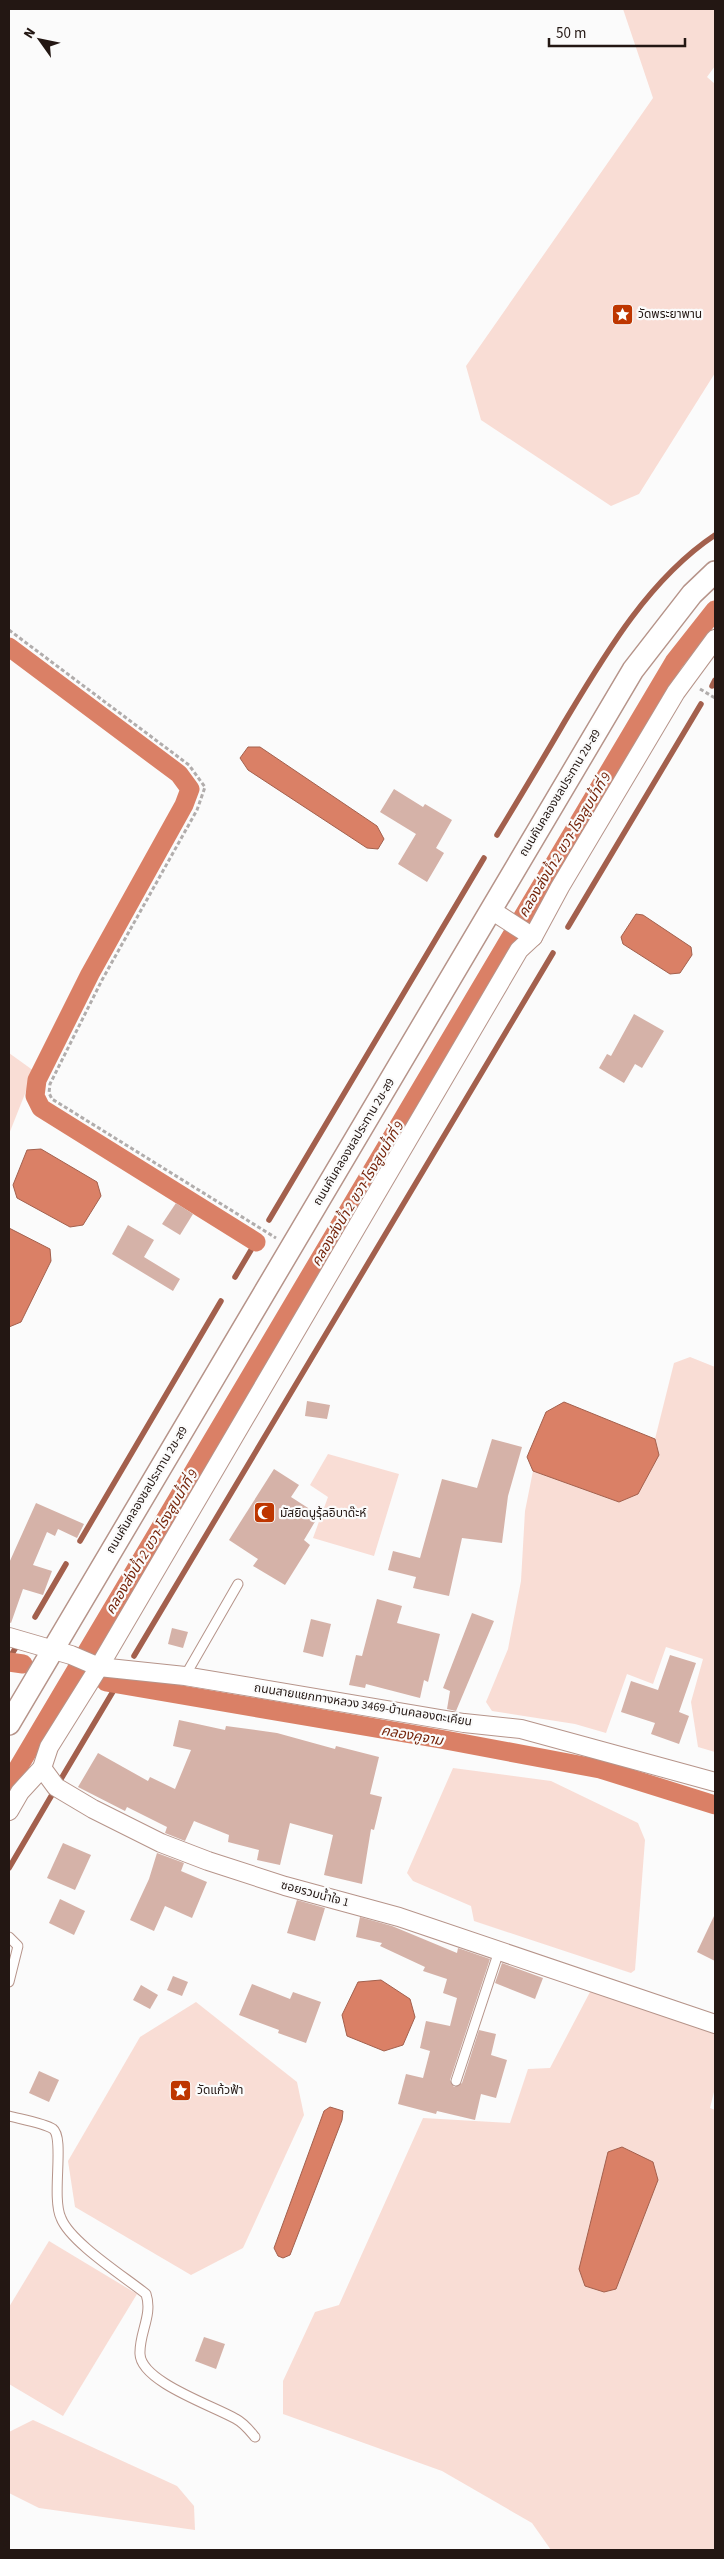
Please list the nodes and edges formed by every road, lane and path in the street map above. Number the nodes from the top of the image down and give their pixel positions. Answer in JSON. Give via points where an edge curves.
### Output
{"nodes":[{"id":1,"x":715,"y":572,"type":"edge"},
{"id":2,"x":9,"y":630,"type":"edge"},
{"id":3,"x":715,"y":639,"type":"edge"},
{"id":4,"x":496,"y":913,"type":"junction"},
{"id":5,"x":529,"y":934,"type":"junction"},
{"id":6,"x":291,"y":1247,"type":"junction"},
{"id":7,"x":238,"y":1584,"type":"dead end"},
{"id":8,"x":9,"y":1638,"type":"edge"},
{"id":9,"x":62,"y":1652,"type":"junction"},
{"id":10,"x":96,"y":1666,"type":"junction"},
{"id":11,"x":185,"y":1676,"type":"junction"},
{"id":12,"x":9,"y":1724,"type":"edge"},
{"id":13,"x":42,"y":1768,"type":"junction"},
{"id":14,"x":715,"y":1782,"type":"edge"},
{"id":15,"x":9,"y":1811,"type":"edge"},
{"id":16,"x":9,"y":1937,"type":"edge"},
{"id":17,"x":499,"y":1951,"type":"junction"},
{"id":18,"x":9,"y":1982,"type":"edge"},
{"id":19,"x":715,"y":2024,"type":"edge"},
{"id":20,"x":456,"y":2081,"type":"dead end"},
{"id":21,"x":9,"y":2116,"type":"edge"},
{"id":22,"x":255,"y":2438,"type":"dead end"}],
"edges":[{"from":1,"to":4,"type":"street","name":"ถนนคันคลองชลประทาน 2ข-ส9","via":[[692,594],[633,670]]},
{"from":2,"to":6,"type":"path","via":[[189,765],[205,787],[197,810],[102,980],[50,1084],[49,1094],[52,1099]]},
{"from":3,"to":5,"type":"street","via":[[676,692]]},
{"from":4,"to":5,"type":"street"},
{"from":4,"to":6,"type":"street","name":"ถนนคันคลองชลประทาน 2ข-ส9"},
{"from":5,"to":10,"type":"street"},
{"from":6,"to":9,"type":"street","name":"ถนนคันคลองชลประทาน 2ข-ส9"},
{"from":7,"to":11,"type":"lane"},
{"from":8,"to":9,"type":"street","name":"ถนนสายแยกทางหลวง 3469-บ้านคลองตะเคียน"},
{"from":9,"to":10,"type":"street","name":"ถนนสายแยกทางหลวง 3469-บ้านคลองตะเคียน"},
{"from":9,"to":12,"type":"street","name":"ถนนคันคลองชลประทาน 2ข-ส9"},
{"from":10,"to":11,"type":"street","name":"ถนนสายแยกทางหลวง 3469-บ้านคลองตะเคียน"},
{"from":10,"to":13,"type":"street","via":[[49,1748]]},
{"from":11,"to":14,"type":"street","name":"ถนนสายแยกทางหลวง 3469-บ้านคลองตะเคียน","via":[[464,1723],[521,1729]]},
{"from":13,"to":15,"type":"street","via":[[20,1792]]},
{"from":13,"to":17,"type":"street","name":"ซอยรวมน้ำใจ 1","via":[[56,1787],[93,1810],[169,1846],[259,1878],[399,1917]]},
{"from":16,"to":18,"type":"lane","via":[[18,1946]]},
{"from":17,"to":19,"type":"street","name":"ซอยรวมน้ำใจ 1"},
{"from":17,"to":20,"type":"lane"},
{"from":21,"to":22,"type":"lane","via":[[52,2128],[58,2134],[55,2191],[60,2218],[80,2242],[146,2294],[150,2306],[139,2355],[146,2369],[164,2384],[238,2420]]}]}
